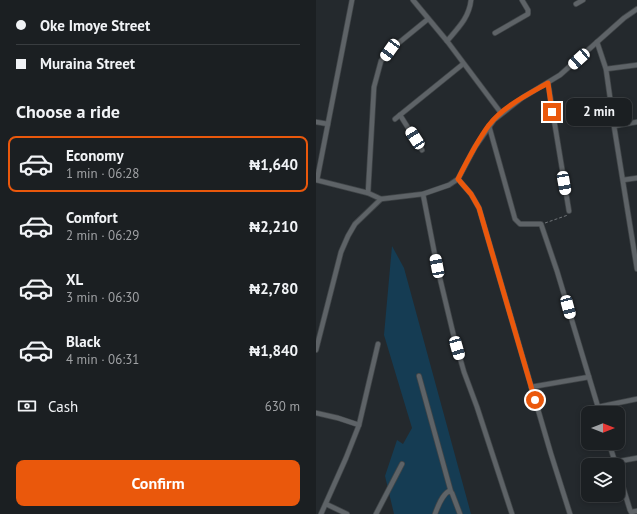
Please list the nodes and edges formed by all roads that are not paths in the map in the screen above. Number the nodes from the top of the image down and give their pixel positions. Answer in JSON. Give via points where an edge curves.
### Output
{"nodes":[{"id":1,"x":352,"y":0,"type":"edge"},
{"id":2,"x":413,"y":0,"type":"edge"},
{"id":3,"x":471,"y":0,"type":"edge"},
{"id":4,"x":522,"y":0,"type":"edge"},
{"id":5,"x":583,"y":0,"type":"edge"},
{"id":6,"x":576,"y":4,"type":"dead end"},
{"id":7,"x":637,"y":9,"type":"edge"},
{"id":8,"x":428,"y":18,"type":"junction"},
{"id":9,"x":495,"y":33,"type":"dead end"},
{"id":10,"x":447,"y":41,"type":"junction"},
{"id":11,"x":597,"y":42,"type":"junction"},
{"id":12,"x":463,"y":64,"type":"junction"},
{"id":13,"x":637,"y":65,"type":"edge"},
{"id":14,"x":606,"y":69,"type":"junction"},
{"id":15,"x":548,"y":83,"type":"junction"},
{"id":16,"x":501,"y":113,"type":"junction"},
{"id":17,"x":400,"y":115,"type":"junction"},
{"id":18,"x":395,"y":119,"type":"dead end"},
{"id":19,"x":316,"y":122,"type":"edge"},
{"id":20,"x":637,"y":122,"type":"edge"},
{"id":21,"x":328,"y":124,"type":"junction"},
{"id":22,"x":489,"y":126,"type":"junction"},
{"id":23,"x":614,"y":126,"type":"junction"},
{"id":24,"x":422,"y":150,"type":"dead end"},
{"id":25,"x":637,"y":178,"type":"edge"},
{"id":26,"x":458,"y":179,"type":"junction"},
{"id":27,"x":316,"y":180,"type":"edge"},
{"id":28,"x":623,"y":180,"type":"junction"},
{"id":29,"x":368,"y":193,"type":"junction"},
{"id":30,"x":423,"y":194,"type":"junction"},
{"id":31,"x":381,"y":199,"type":"junction"},
{"id":32,"x":569,"y":211,"type":"road end"},
{"id":33,"x":631,"y":234,"type":"junction"},
{"id":34,"x":637,"y":234,"type":"edge"},
{"id":35,"x":637,"y":269,"type":"edge"},
{"id":36,"x":378,"y":344,"type":"dead end"},
{"id":37,"x":316,"y":350,"type":"edge"},
{"id":38,"x":419,"y":376,"type":"dead end"},
{"id":39,"x":589,"y":377,"type":"junction"},
{"id":40,"x":531,"y":387,"type":"junction"},
{"id":41,"x":637,"y":399,"type":"edge"},
{"id":42,"x":598,"y":406,"type":"edge"},
{"id":43,"x":603,"y":406,"type":"edge"},
{"id":44,"x":316,"y":413,"type":"edge"},
{"id":45,"x":359,"y":425,"type":"junction"},
{"id":46,"x":637,"y":458,"type":"edge"},
{"id":47,"x":625,"y":461,"type":"edge"},
{"id":48,"x":402,"y":464,"type":"dead end"},
{"id":49,"x":451,"y":492,"type":"junction"},
{"id":50,"x":625,"y":495,"type":"edge"},
{"id":51,"x":326,"y":504,"type":"junction"},
{"id":52,"x":637,"y":511,"type":"edge"},
{"id":53,"x":631,"y":513,"type":"edge"},
{"id":54,"x":321,"y":514,"type":"edge"},
{"id":55,"x":347,"y":514,"type":"edge"},
{"id":56,"x":376,"y":514,"type":"edge"},
{"id":57,"x":435,"y":514,"type":"edge"},
{"id":58,"x":460,"y":514,"type":"edge"},
{"id":59,"x":512,"y":514,"type":"edge"},
{"id":60,"x":570,"y":514,"type":"edge"}],
"edges":[{"from":1,"to":21,"type":"street"},
{"from":2,"to":8,"type":"street"},
{"from":3,"to":10,"type":"street","via":[[468,14]]},
{"from":4,"to":9,"type":"street","via":[[528,14]]},
{"from":5,"to":6,"type":"street"},
{"from":7,"to":11,"type":"street"},
{"from":8,"to":10,"type":"street"},
{"from":8,"to":29,"type":"street","via":[[390,50],[381,61],[374,87]]},
{"from":10,"to":12,"type":"street"},
{"from":11,"to":14,"type":"street"},
{"from":11,"to":15,"type":"street"},
{"from":12,"to":16,"type":"street"},
{"from":12,"to":17,"type":"street"},
{"from":13,"to":14,"type":"street"},
{"from":14,"to":23,"type":"street"},
{"from":15,"to":16,"type":"street"},
{"from":15,"to":32,"type":"street"},
{"from":16,"to":22,"type":"street"},
{"from":17,"to":18,"type":"street"},
{"from":17,"to":24,"type":"street"},
{"from":19,"to":21,"type":"street"},
{"from":20,"to":23,"type":"street"},
{"from":21,"to":27,"type":"street"},
{"from":22,"to":26,"type":"street"},
{"from":22,"to":39,"type":"street","via":[[515,219],[520,224],[540,224]]},
{"from":23,"to":28,"type":"street"},
{"from":25,"to":28,"type":"street"},
{"from":26,"to":30,"type":"street"},
{"from":26,"to":40,"type":"street","via":[[479,208]]},
{"from":27,"to":29,"type":"street"},
{"from":28,"to":33,"type":"street"},
{"from":29,"to":31,"type":"street"},
{"from":30,"to":31,"type":"street"},
{"from":30,"to":59,"type":"street","via":[[454,337]]},
{"from":31,"to":37,"type":"street","via":[[355,224],[343,247]]},
{"from":33,"to":34,"type":"street"},
{"from":33,"to":35,"type":"street"},
{"from":36,"to":45,"type":"street"},
{"from":38,"to":49,"type":"street"},
{"from":39,"to":40,"type":"street"},
{"from":39,"to":42,"type":"street"},
{"from":40,"to":60,"type":"street"},
{"from":41,"to":43,"type":"street"},
{"from":44,"to":45,"type":"street"},
{"from":45,"to":51,"type":"street"},
{"from":46,"to":47,"type":"street"},
{"from":48,"to":56,"type":"street"},
{"from":49,"to":57,"type":"street","via":[[448,491]]},
{"from":49,"to":58,"type":"street"},
{"from":50,"to":53,"type":"street"},
{"from":51,"to":54,"type":"street"},
{"from":51,"to":55,"type":"street"},
{"from":52,"to":53,"type":"street"}]}
